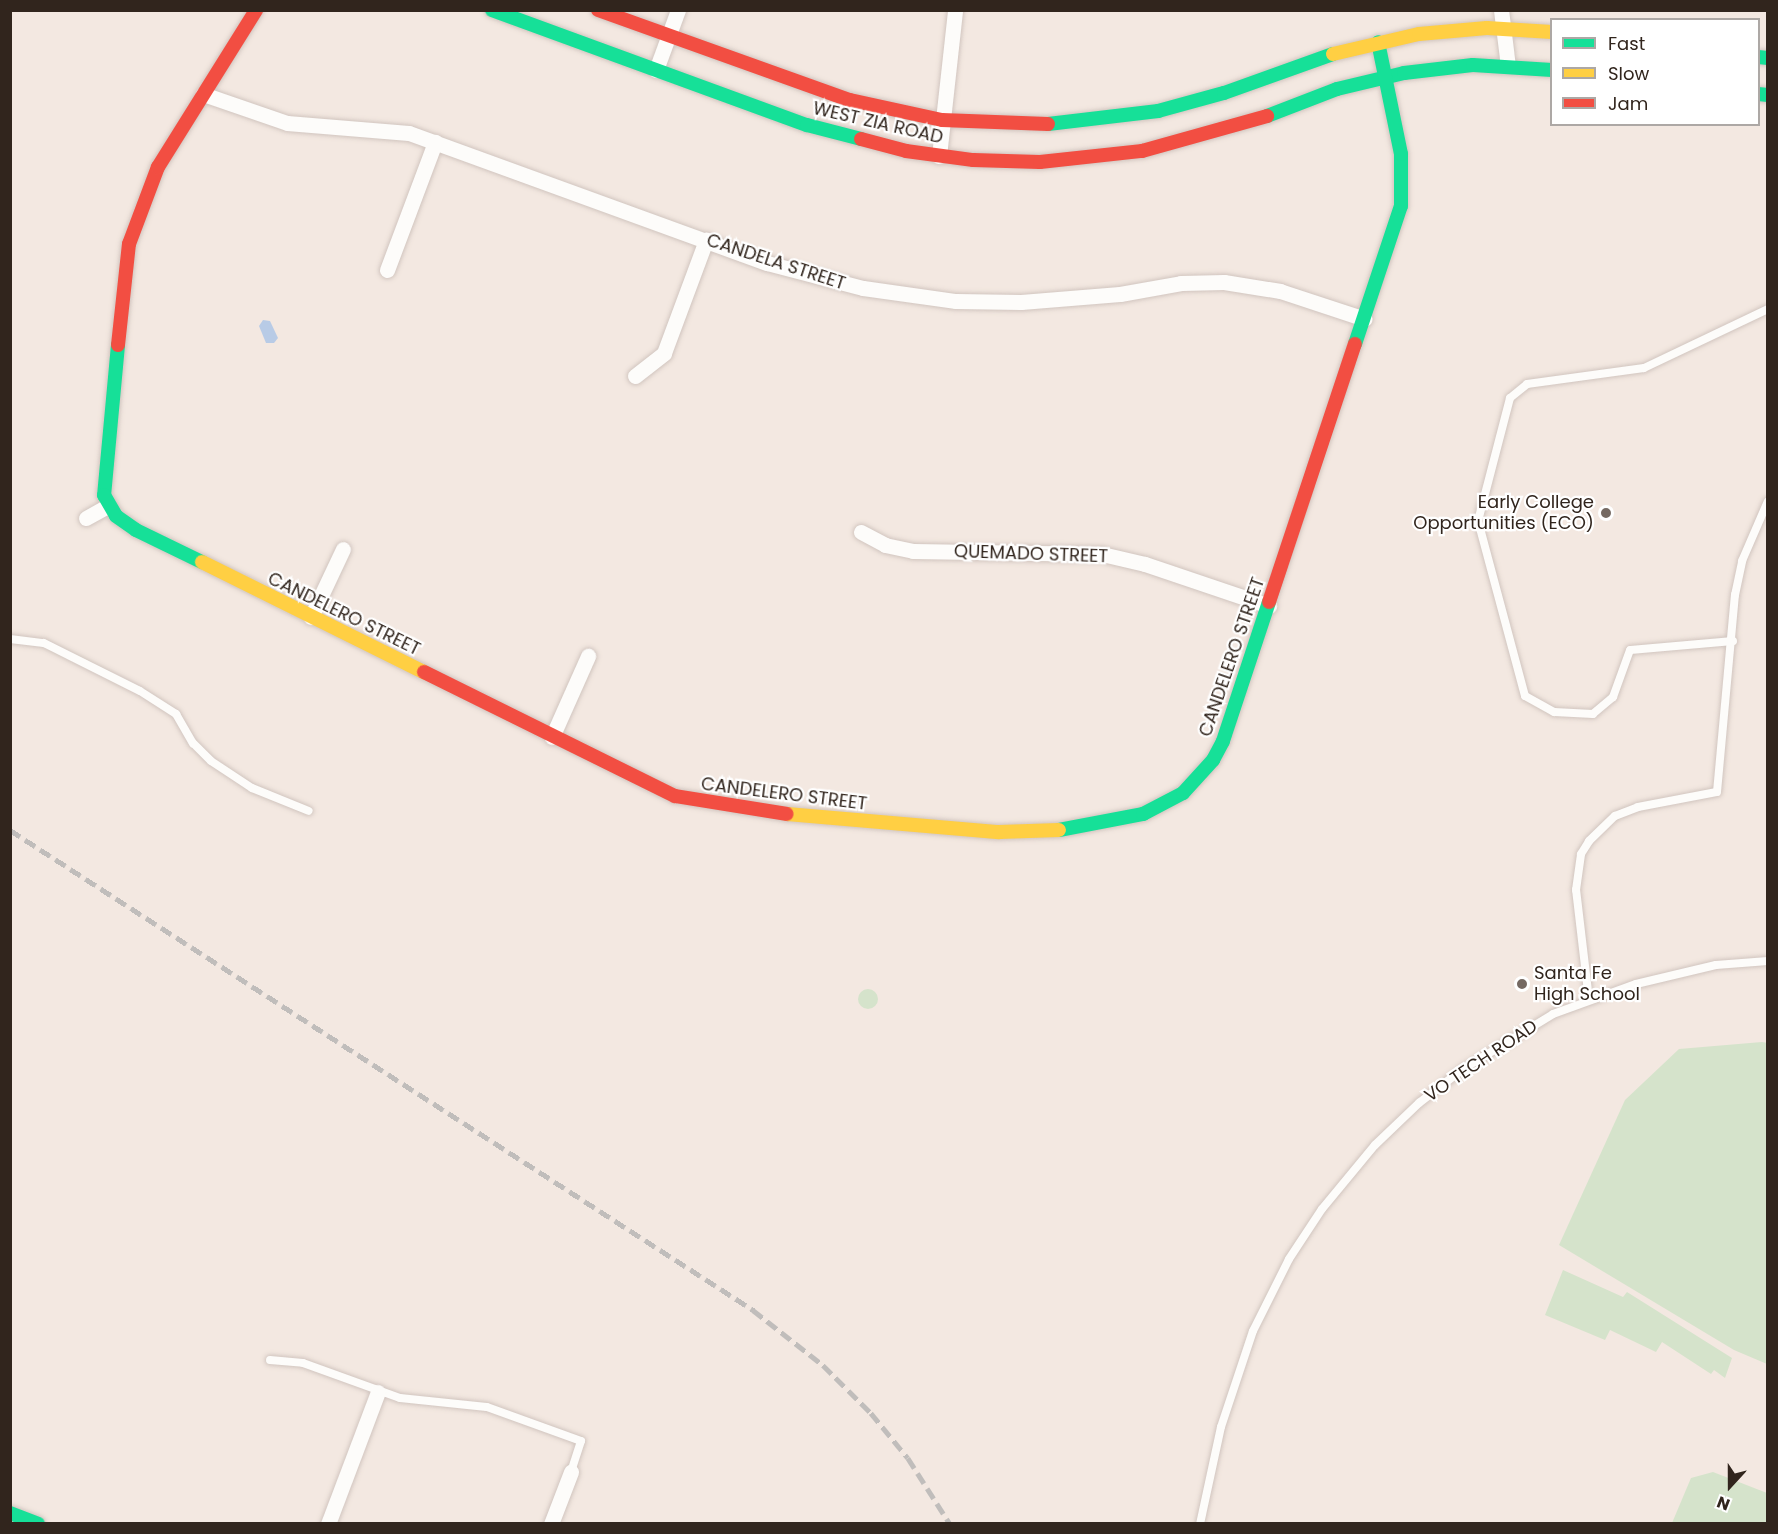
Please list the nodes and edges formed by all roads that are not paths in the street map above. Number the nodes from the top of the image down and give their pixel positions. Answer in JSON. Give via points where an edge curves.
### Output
{"nodes":[{"id":1,"x":256,"y":10,"type":"edge"},
{"id":2,"x":492,"y":10,"type":"edge"},
{"id":3,"x":598,"y":10,"type":"edge"},
{"id":4,"x":678,"y":10,"type":"edge"},
{"id":5,"x":955,"y":10,"type":"edge"},
{"id":6,"x":1501,"y":10,"type":"edge"},
{"id":7,"x":1502,"y":28,"type":"junction"},
{"id":8,"x":1550,"y":32,"type":"edge"},
{"id":9,"x":668,"y":36,"type":"junction"},
{"id":10,"x":1378,"y":42,"type":"junction"},
{"id":11,"x":1508,"y":66,"type":"junction"},
{"id":12,"x":656,"y":70,"type":"junction"},
{"id":13,"x":1550,"y":70,"type":"edge"},
{"id":14,"x":1386,"y":77,"type":"junction"},
{"id":15,"x":203,"y":94,"type":"junction"},
{"id":16,"x":942,"y":120,"type":"junction"},
{"id":17,"x":435,"y":142,"type":"junction"},
{"id":18,"x":939,"y":156,"type":"junction"},
{"id":19,"x":706,"y":240,"type":"junction"},
{"id":20,"x":387,"y":270,"type":"dead end"},
{"id":21,"x":1767,"y":309,"type":"edge"},
{"id":22,"x":1365,"y":319,"type":"junction"},
{"id":23,"x":635,"y":376,"type":"dead end"},
{"id":24,"x":1767,"y":501,"type":"edge"},
{"id":25,"x":109,"y":505,"type":"junction"},
{"id":26,"x":86,"y":518,"type":"dead end"},
{"id":27,"x":861,"y":532,"type":"dead end"},
{"id":28,"x":343,"y":549,"type":"dead end"},
{"id":29,"x":1269,"y":606,"type":"junction"},
{"id":30,"x":311,"y":617,"type":"junction"},
{"id":31,"x":10,"y":639,"type":"edge"},
{"id":32,"x":1733,"y":641,"type":"junction"},
{"id":33,"x":588,"y":656,"type":"dead end"},
{"id":34,"x":552,"y":737,"type":"junction"},
{"id":35,"x":309,"y":811,"type":"dead end"},
{"id":36,"x":1767,"y":961,"type":"edge"},
{"id":37,"x":1589,"y":1000,"type":"junction"},
{"id":38,"x":270,"y":1360,"type":"dead end"},
{"id":39,"x":378,"y":1392,"type":"junction"},
{"id":40,"x":571,"y":1472,"type":"joint"},
{"id":41,"x":10,"y":1513,"type":"edge"},
{"id":42,"x":38,"y":1524,"type":"edge"},
{"id":43,"x":328,"y":1524,"type":"edge"},
{"id":44,"x":551,"y":1524,"type":"edge"},
{"id":45,"x":1200,"y":1524,"type":"edge"}],
"edges":[{"from":1,"to":15,"type":"street"},
{"from":2,"to":12,"type":"street","name":"WEST ZIA ROAD"},
{"from":3,"to":9,"type":"street","name":"WEST ZIA ROAD"},
{"from":4,"to":9,"type":"street"},
{"from":5,"to":16,"type":"street"},
{"from":6,"to":7,"type":"street"},
{"from":7,"to":8,"type":"street","name":"WEST ZIA ROAD"},
{"from":7,"to":10,"type":"street","name":"WEST ZIA ROAD","via":[[1453,30]]},
{"from":7,"to":11,"type":"street"},
{"from":9,"to":12,"type":"street"},
{"from":9,"to":16,"type":"street","name":"WEST ZIA ROAD","via":[[850,100]]},
{"from":10,"to":14,"type":"street","name":"CANDELERO STREET"},
{"from":10,"to":16,"type":"street","name":"WEST ZIA ROAD","via":[[1320,57],[1192,103],[1124,118],[1021,125]]},
{"from":11,"to":13,"type":"street","name":"WEST ZIA ROAD"},
{"from":11,"to":14,"type":"street","name":"WEST ZIA ROAD","via":[[1438,68]]},
{"from":12,"to":18,"type":"street","name":"WEST ZIA ROAD","via":[[807,125],[872,144]]},
{"from":14,"to":18,"type":"street","name":"WEST ZIA ROAD","via":[[1337,89],[1219,132],[1142,152],[1041,162]]},
{"from":14,"to":22,"type":"street","name":"CANDELERO STREET","via":[[1403,188],[1397,223]]},
{"from":15,"to":17,"type":"street","name":"CANDELA STREET","via":[[287,123],[394,129]]},
{"from":15,"to":25,"type":"street","via":[[149,185],[129,244],[103,472]]},
{"from":16,"to":18,"type":"street"},
{"from":17,"to":19,"type":"street","name":"CANDELA STREET"},
{"from":17,"to":20,"type":"street"},
{"from":19,"to":22,"type":"street","name":"CANDELA STREET","via":[[810,276],[924,298],[989,302],[1055,300],[1182,283],[1224,282],[1280,291]]},
{"from":19,"to":23,"type":"street","via":[[664,353]]},
{"from":21,"to":32,"type":"lane","via":[[1644,368],[1527,384],[1510,398],[1478,521],[1525,696],[1554,712],[1593,714],[1613,697],[1630,650]]},
{"from":22,"to":29,"type":"street","name":"CANDELERO STREET"},
{"from":24,"to":32,"type":"lane","via":[[1742,561]]},
{"from":25,"to":26,"type":"street"},
{"from":25,"to":30,"type":"street","name":"CANDELERO STREET","via":[[116,516],[136,530]]},
{"from":27,"to":29,"type":"street","name":"QUEMADO STREET","via":[[885,545],[913,551],[1102,554],[1145,564]]},
{"from":28,"to":30,"type":"street"},
{"from":29,"to":34,"type":"street","name":"CANDELERO STREET","via":[[1213,760],[1183,793],[1165,805],[1110,822],[1058,830],[972,831],[724,808],[659,790]]},
{"from":30,"to":34,"type":"street","name":"CANDELERO STREET"},
{"from":31,"to":35,"type":"lane","via":[[44,643],[140,691],[177,714],[193,743],[211,761],[252,788]]},
{"from":32,"to":37,"type":"lane","via":[[1718,792],[1638,807],[1615,816],[1588,841],[1581,854],[1576,891]]},
{"from":33,"to":34,"type":"street"},
{"from":36,"to":37,"type":"lane","name":"VO TECH ROAD","via":[[1716,965]]},
{"from":37,"to":45,"type":"lane","name":"VO TECH ROAD","via":[[1553,1014],[1507,1040],[1419,1103],[1375,1144],[1322,1209],[1289,1259],[1253,1331],[1221,1427]]},
{"from":38,"to":39,"type":"lane","via":[[303,1363]]},
{"from":39,"to":40,"type":"lane","via":[[421,1401],[487,1407],[581,1441]]},
{"from":39,"to":43,"type":"street"},
{"from":40,"to":44,"type":"street"},
{"from":41,"to":42,"type":"street"}]}
